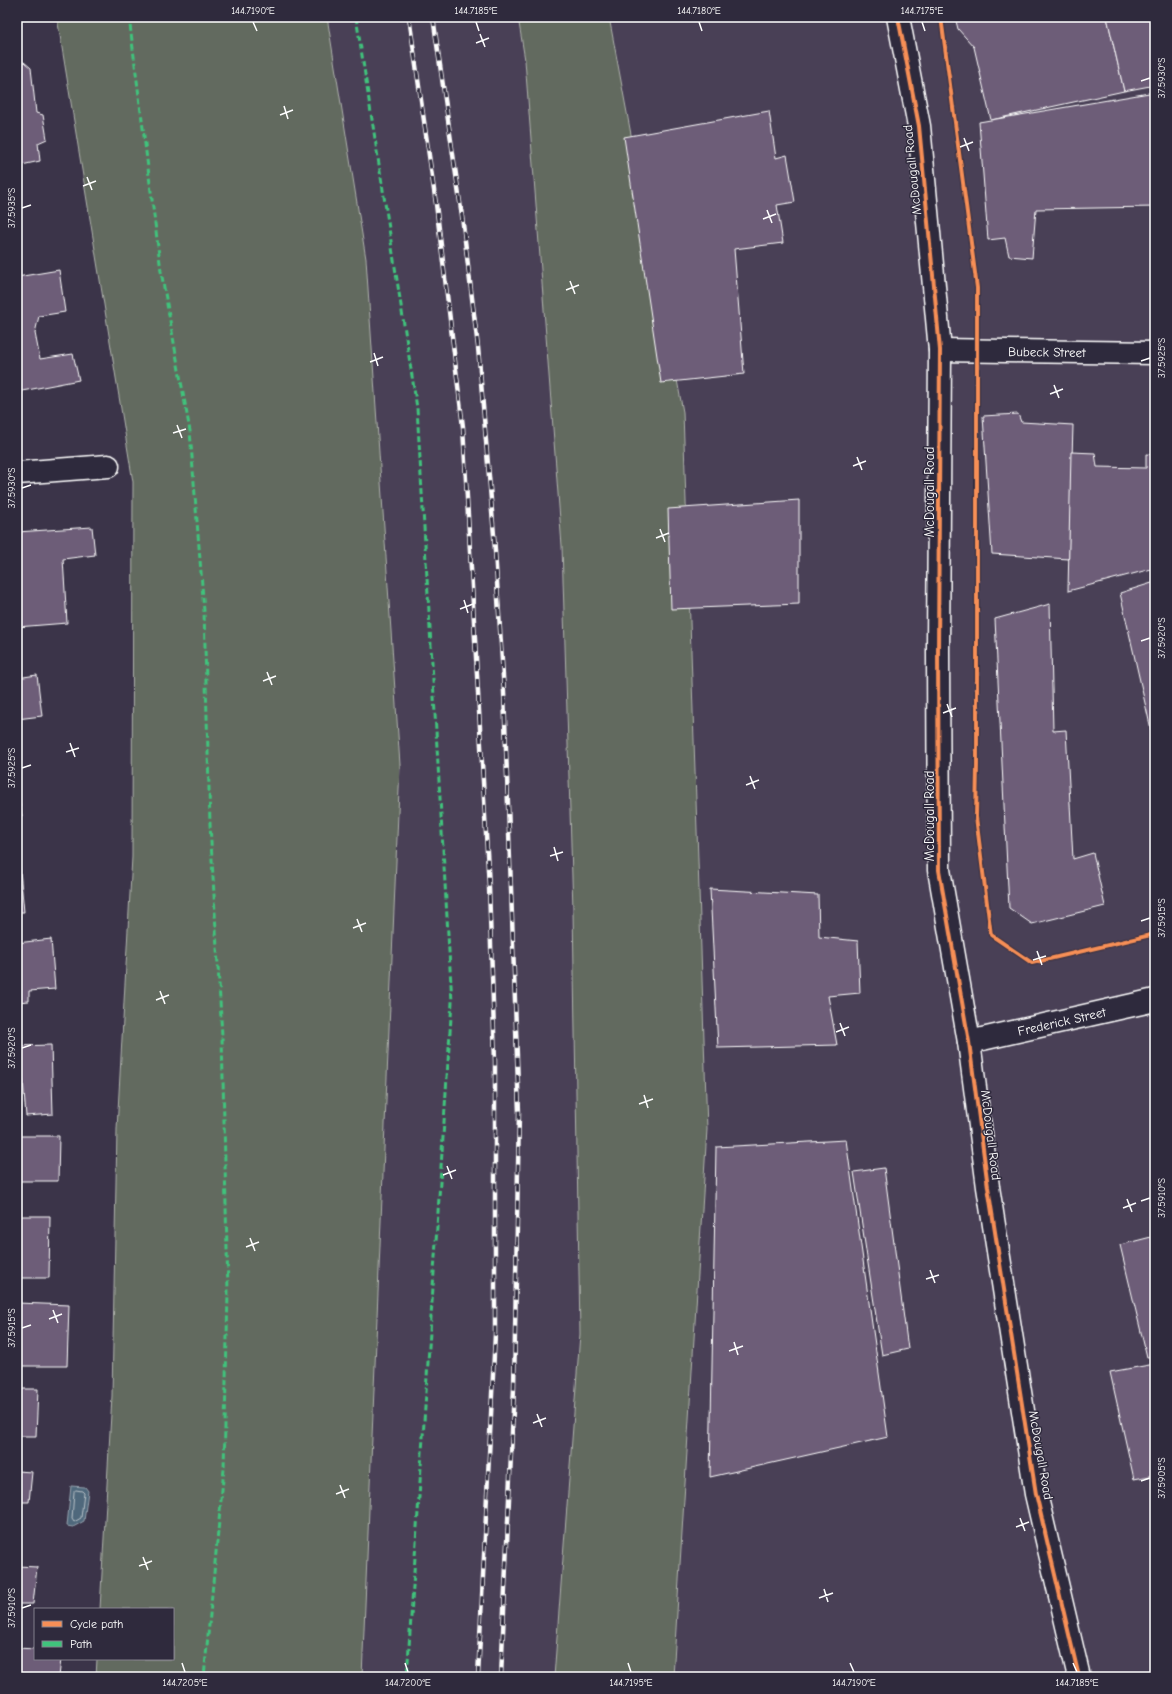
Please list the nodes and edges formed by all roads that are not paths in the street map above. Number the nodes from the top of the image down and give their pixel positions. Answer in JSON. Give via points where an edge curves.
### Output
{"nodes":[{"id":1,"x":898,"y":17,"type":"edge"},
{"id":2,"x":940,"y":350,"type":"junction"},
{"id":3,"x":1155,"y":353,"type":"edge"},
{"id":4,"x":108,"y":466,"type":"dead end"},
{"id":5,"x":17,"y":473,"type":"edge"},
{"id":6,"x":1155,"y":1000,"type":"edge"},
{"id":7,"x":969,"y":1042,"type":"junction"},
{"id":8,"x":1079,"y":1677,"type":"edge"}],
"edges":[{"from":1,"to":2,"type":"street","name":"McDougall Road","via":[[919,126]]},
{"from":2,"to":3,"type":"street","name":"Bubeck Street"},
{"from":2,"to":7,"type":"street","name":"McDougall Road","via":[[939,870]]},
{"from":4,"to":5,"type":"street"},
{"from":6,"to":7,"type":"street","name":"Frederick Street"},
{"from":7,"to":8,"type":"street","name":"McDougall Road","via":[[988,1187],[1036,1494]]}]}
